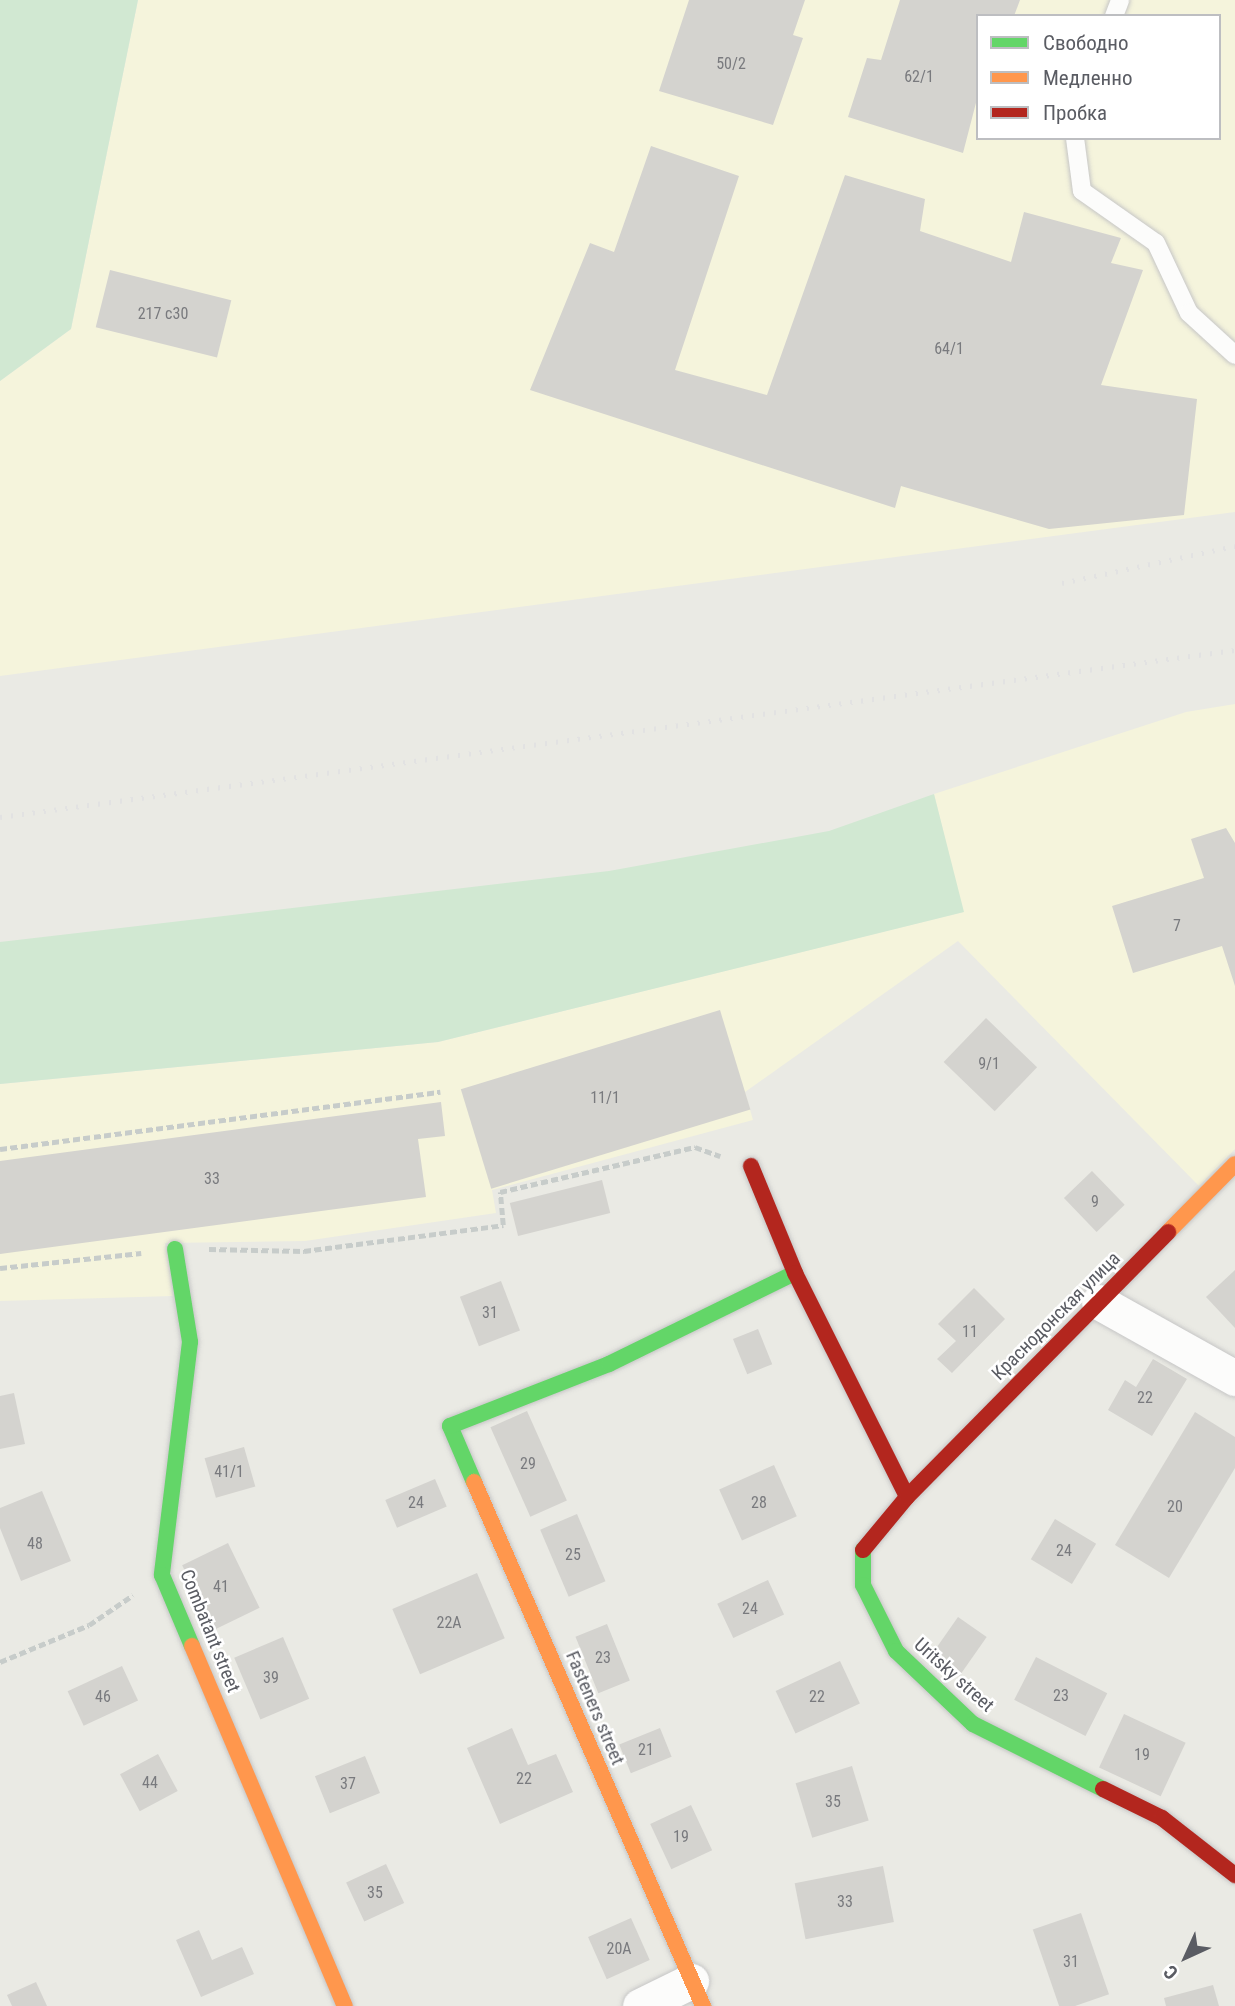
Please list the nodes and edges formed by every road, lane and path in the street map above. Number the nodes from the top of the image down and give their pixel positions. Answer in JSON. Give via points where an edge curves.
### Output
{"nodes":[{"id":1,"x":1075,"y":140,"type":"edge"},
{"id":2,"x":1235,"y":355,"type":"edge"},
{"id":3,"x":440,"y":1092,"type":"dead end"},
{"id":4,"x":0,"y":1149,"type":"edge"},
{"id":5,"x":1235,"y":1164,"type":"edge"},
{"id":6,"x":751,"y":1166,"type":"joint"},
{"id":7,"x":175,"y":1249,"type":"junction"},
{"id":8,"x":0,"y":1268,"type":"edge"},
{"id":9,"x":795,"y":1273,"type":"junction"},
{"id":10,"x":1099,"y":1301,"type":"junction"},
{"id":11,"x":1235,"y":1378,"type":"edge"},
{"id":12,"x":907,"y":1497,"type":"junction"},
{"id":13,"x":162,"y":1575,"type":"junction"},
{"id":14,"x":0,"y":1662,"type":"edge"},
{"id":15,"x":1235,"y":1875,"type":"edge"},
{"id":16,"x":697,"y":1994,"type":"edge"},
{"id":17,"x":345,"y":2006,"type":"edge"},
{"id":18,"x":640,"y":2006,"type":"edge"}],
"edges":[{"from":1,"to":2,"type":"lane","via":[[1082,191],[1156,243],[1189,313]]},
{"from":3,"to":4,"type":"path"},
{"from":5,"to":10,"type":"street","name":"Краснодонская улица"},
{"from":6,"to":7,"type":"path","via":[[695,1147],[500,1192],[503,1225],[304,1251]]},
{"from":6,"to":9,"type":"street"},
{"from":7,"to":8,"type":"path"},
{"from":7,"to":13,"type":"street","name":"Combatant street","via":[[190,1342]]},
{"from":9,"to":12,"type":"street"},
{"from":9,"to":16,"type":"street","name":"Fasteners street","via":[[609,1364],[450,1426]]},
{"from":10,"to":11,"type":"street"},
{"from":10,"to":12,"type":"street","name":"Краснодонская улица"},
{"from":12,"to":15,"type":"street","name":"Uritsky street","via":[[863,1548],[863,1585],[896,1651],[973,1724],[1162,1818]]},
{"from":13,"to":14,"type":"path","via":[[89,1625]]},
{"from":13,"to":17,"type":"street","name":"Combatant street"},
{"from":16,"to":18,"type":"street"}]}
